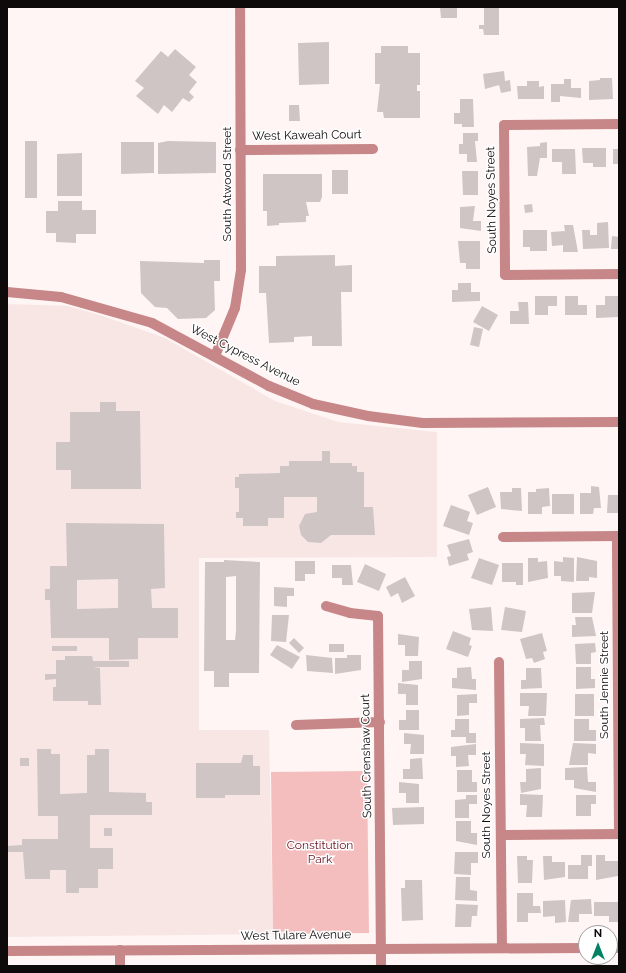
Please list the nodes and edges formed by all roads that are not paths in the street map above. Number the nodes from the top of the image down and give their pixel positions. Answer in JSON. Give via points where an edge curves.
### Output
{"nodes":[{"id":1,"x":240,"y":7,"type":"edge"},
{"id":2,"x":619,"y":124,"type":"edge"},
{"id":3,"x":373,"y":149,"type":"dead end"},
{"id":4,"x":240,"y":150,"type":"junction"},
{"id":5,"x":619,"y":274,"type":"edge"},
{"id":6,"x":7,"y":292,"type":"edge"},
{"id":7,"x":215,"y":356,"type":"junction"},
{"id":8,"x":619,"y":422,"type":"edge"},
{"id":9,"x":618,"y":536,"type":"edge"},
{"id":10,"x":503,"y":537,"type":"dead end"},
{"id":11,"x":326,"y":606,"type":"dead end"},
{"id":12,"x":499,"y":662,"type":"dead end"},
{"id":13,"x":380,"y":722,"type":"junction"},
{"id":14,"x":296,"y":725,"type":"dead end"},
{"id":15,"x":619,"y":834,"type":"edge"},
{"id":16,"x":501,"y":835,"type":"junction"},
{"id":17,"x":382,"y":948,"type":"junction"},
{"id":18,"x":502,"y":948,"type":"junction"},
{"id":19,"x":578,"y":948,"type":"edge"},
{"id":20,"x":120,"y":950,"type":"junction"},
{"id":21,"x":7,"y":951,"type":"edge"},
{"id":22,"x":120,"y":966,"type":"edge"},
{"id":23,"x":381,"y":966,"type":"edge"}],
"edges":[{"from":1,"to":4,"type":"street","name":"South Atwood Street"},
{"from":2,"to":5,"type":"street","name":"South Noyes Street","via":[[504,125],[505,275]]},
{"from":3,"to":4,"type":"street","name":"West Kaweah Court"},
{"from":4,"to":7,"type":"street","name":"South Atwood Street","via":[[241,269],[229,325]]},
{"from":6,"to":7,"type":"street","name":"West Cypress Avenue","via":[[61,297],[98,306],[152,323]]},
{"from":7,"to":8,"type":"street","name":"West Cypress Avenue","via":[[270,386],[313,404],[368,416],[423,423]]},
{"from":9,"to":10,"type":"street"},
{"from":9,"to":15,"type":"street","name":"South Jennie Street"},
{"from":11,"to":13,"type":"street","name":"South Crenshaw Court","via":[[350,613],[378,616]]},
{"from":12,"to":16,"type":"street","name":"South Noyes Street"},
{"from":13,"to":14,"type":"street"},
{"from":13,"to":17,"type":"street","name":"South Crenshaw Court"},
{"from":15,"to":16,"type":"street"},
{"from":16,"to":18,"type":"street","name":"South Noyes Street"},
{"from":17,"to":18,"type":"street","name":"West Tulare Avenue"},
{"from":17,"to":20,"type":"street","name":"West Tulare Avenue"},
{"from":17,"to":23,"type":"street","name":"South Crenshaw Court"},
{"from":18,"to":19,"type":"street","name":"West Tulare Avenue"},
{"from":20,"to":21,"type":"street","name":"West Tulare Avenue"},
{"from":20,"to":22,"type":"street"}]}
